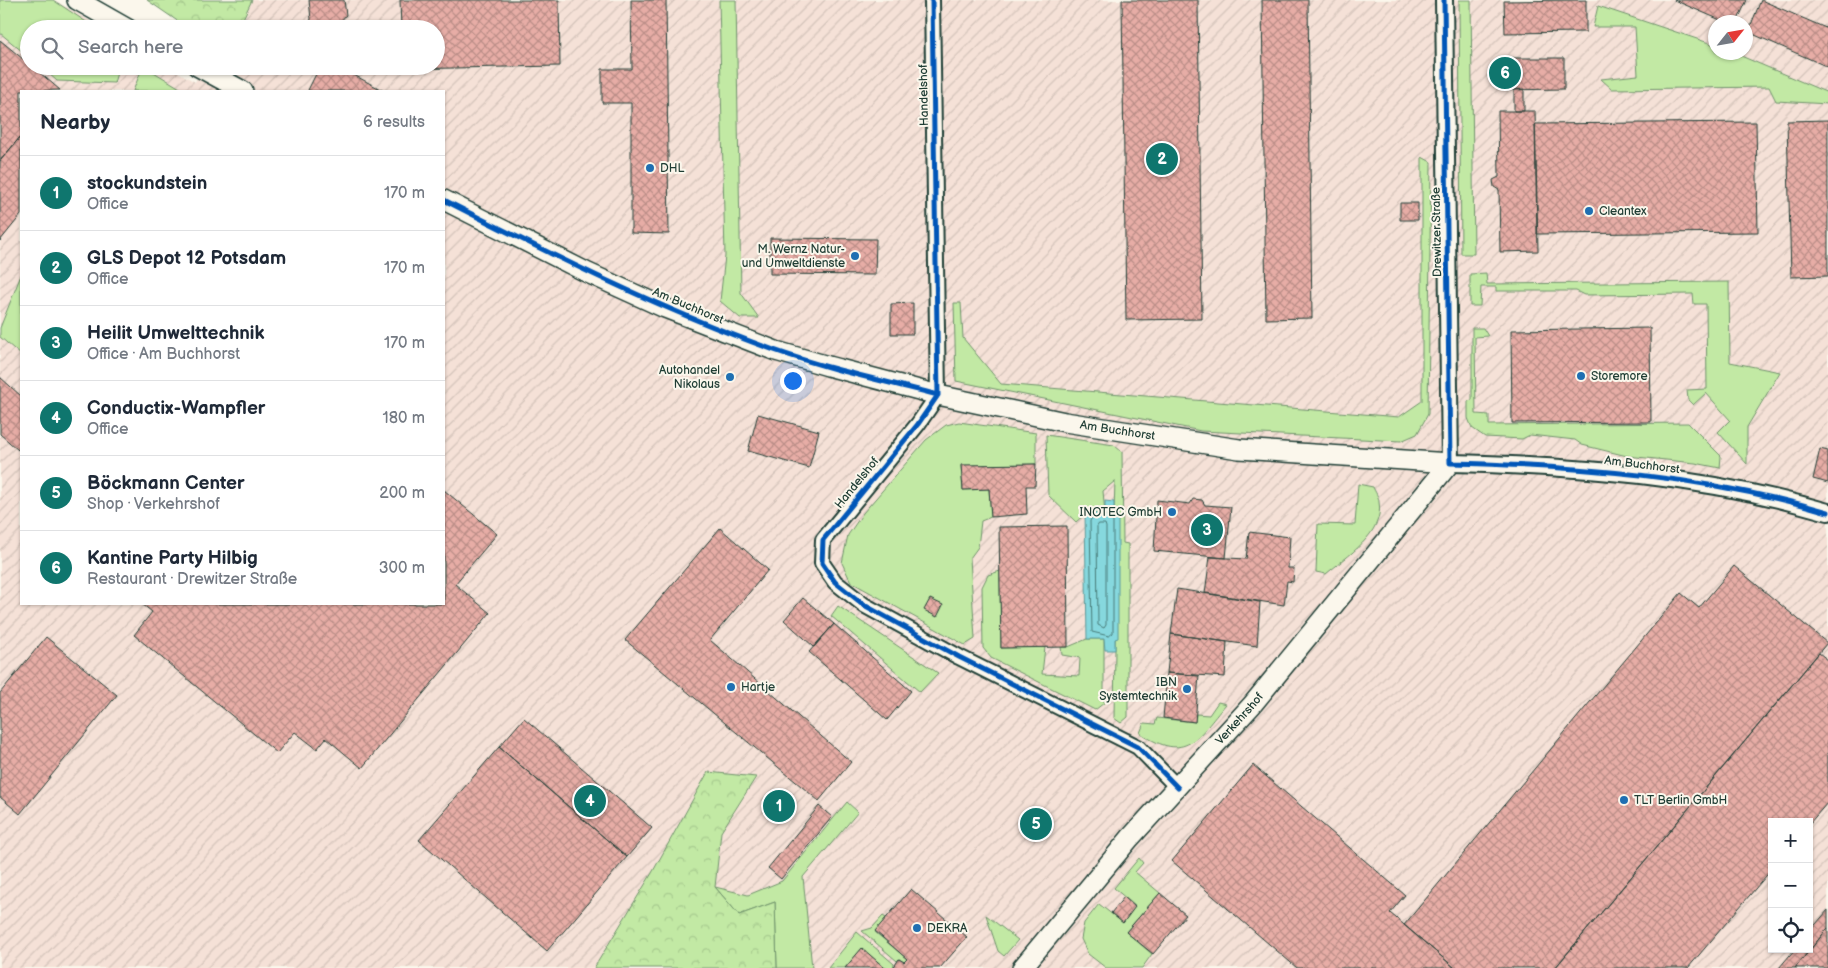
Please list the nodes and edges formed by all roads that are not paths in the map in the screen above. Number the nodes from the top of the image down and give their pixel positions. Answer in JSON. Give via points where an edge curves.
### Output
{"nodes":[{"id":1,"x":77,"y":0,"type":"edge"},
{"id":2,"x":932,"y":0,"type":"edge"},
{"id":3,"x":1444,"y":0,"type":"edge"},
{"id":4,"x":112,"y":20,"type":"edge"},
{"id":5,"x":214,"y":75,"type":"edge"},
{"id":6,"x":241,"y":90,"type":"edge"},
{"id":7,"x":445,"y":201,"type":"edge"},
{"id":8,"x":938,"y":395,"type":"junction"},
{"id":9,"x":1450,"y":463,"type":"junction"},
{"id":10,"x":1828,"y":512,"type":"edge"},
{"id":11,"x":1178,"y":788,"type":"junction"},
{"id":12,"x":1022,"y":968,"type":"edge"}],
"edges":[{"from":1,"to":4,"type":"main road"},
{"from":2,"to":8,"type":"street","name":"Handelshof"},
{"from":3,"to":9,"type":"street","name":"Drewitzer Straße"},
{"from":5,"to":6,"type":"main road"},
{"from":7,"to":8,"type":"main road","name":"Am Buchhorst","via":[[588,273],[719,330],[802,359]]},
{"from":8,"to":9,"type":"main road","name":"Am Buchhorst","via":[[1065,422],[1239,448]]},
{"from":8,"to":11,"type":"street","name":"Handelshof","via":[[823,540],[822,563],[836,582],[864,605],[959,658],[1138,747]]},
{"from":9,"to":10,"type":"street","name":"Am Buchhorst","via":[[1528,465],[1640,474],[1706,484]]},
{"from":9,"to":11,"type":"main road","name":"Verkehrshof","via":[[1277,675]]},
{"from":11,"to":12,"type":"main road","name":"Verkehrshof","via":[[1130,838]]}]}
